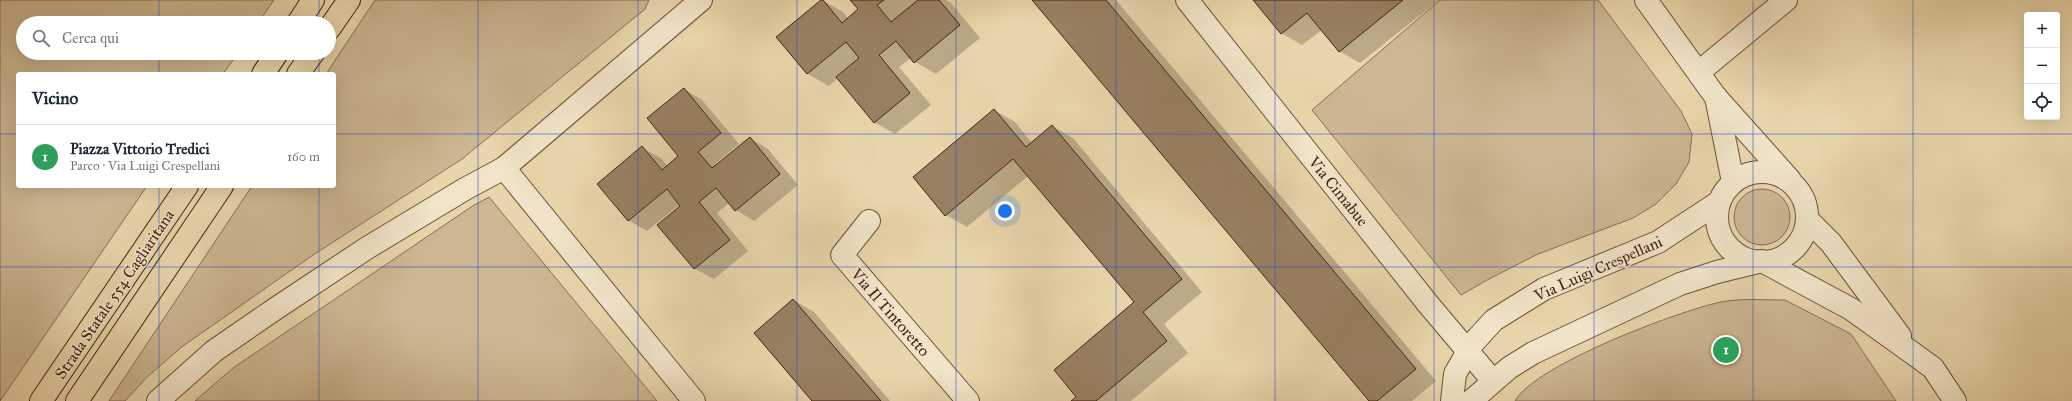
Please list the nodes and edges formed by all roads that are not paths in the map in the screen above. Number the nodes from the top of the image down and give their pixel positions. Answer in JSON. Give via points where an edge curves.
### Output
{"nodes":[{"id":1,"x":313,"y":0,"type":"edge"},
{"id":2,"x":349,"y":0,"type":"edge"},
{"id":3,"x":701,"y":0,"type":"edge"},
{"id":4,"x":1187,"y":0,"type":"edge"},
{"id":5,"x":1646,"y":0,"type":"edge"},
{"id":6,"x":1786,"y":0,"type":"edge"},
{"id":7,"x":303,"y":16,"type":"edge"},
{"id":8,"x":336,"y":19,"type":"edge"},
{"id":9,"x":272,"y":60,"type":"edge"},
{"id":10,"x":308,"y":60,"type":"edge"},
{"id":11,"x":264,"y":72,"type":"edge"},
{"id":12,"x":299,"y":72,"type":"edge"},
{"id":13,"x":1699,"y":72,"type":"junction"},
{"id":14,"x":1715,"y":96,"type":"junction"},
{"id":15,"x":504,"y":168,"type":"junction"},
{"id":16,"x":1733,"y":182,"type":"junction"},
{"id":17,"x":1795,"y":186,"type":"junction"},
{"id":18,"x":186,"y":188,"type":"edge"},
{"id":19,"x":221,"y":188,"type":"edge"},
{"id":20,"x":1719,"y":202,"type":"junction"},
{"id":21,"x":1807,"y":220,"type":"junction"},
{"id":22,"x":869,"y":221,"type":"dead end"},
{"id":23,"x":1762,"y":261,"type":"junction"},
{"id":24,"x":1468,"y":352,"type":"junction"},
{"id":25,"x":1911,"y":352,"type":"junction"},
{"id":26,"x":1493,"y":381,"type":"junction"},
{"id":27,"x":40,"y":401,"type":"edge"},
{"id":28,"x":77,"y":401,"type":"edge"},
{"id":29,"x":158,"y":401,"type":"edge"},
{"id":30,"x":694,"y":401,"type":"edge"},
{"id":31,"x":968,"y":401,"type":"edge"},
{"id":32,"x":1452,"y":401,"type":"edge"},
{"id":33,"x":1471,"y":401,"type":"edge"},
{"id":34,"x":1955,"y":401,"type":"edge"}],
"edges":[{"from":1,"to":7,"type":"highway"},
{"from":2,"to":8,"type":"highway"},
{"from":3,"to":15,"type":"street"},
{"from":4,"to":24,"type":"street","name":"Via Cimabue"},
{"from":5,"to":13,"type":"street"},
{"from":6,"to":13,"type":"street"},
{"from":9,"to":11,"type":"highway"},
{"from":10,"to":12,"type":"highway"},
{"from":13,"to":14,"type":"street"},
{"from":14,"to":16,"type":"street"},
{"from":14,"to":17,"type":"street"},
{"from":15,"to":29,"type":"street","via":[[464,189],[367,248],[274,309],[214,351]]},
{"from":15,"to":30,"type":"street"},
{"from":16,"to":17,"type":"street","via":[[1745,175],[1758,172],[1784,177]]},
{"from":16,"to":20,"type":"street"},
{"from":17,"to":21,"type":"street","via":[[1806,207]]},
{"from":18,"to":27,"type":"highway","name":"Strada Statale 554 Cagliaritana"},
{"from":19,"to":28,"type":"highway","name":"Strada Statale 554 Cagliaritana"},
{"from":20,"to":23,"type":"street","via":[[1717,221],[1723,239],[1731,250],[1743,258],[1755,262]]},
{"from":20,"to":24,"type":"street","name":"Via Luigi Crespellani","via":[[1658,242],[1615,262],[1544,289],[1494,320]]},
{"from":21,"to":23,"type":"street","via":[[1804,235],[1795,248],[1783,257],[1769,262]]},
{"from":21,"to":25,"type":"street","via":[[1831,242]]},
{"from":22,"to":31,"type":"street","name":"Via Il Tintoretto","via":[[842,255]]},
{"from":23,"to":25,"type":"street","via":[[1851,309]]},
{"from":23,"to":26,"type":"street","via":[[1680,284],[1533,353]]},
{"from":24,"to":26,"type":"street","name":"Via Cimabue"},
{"from":24,"to":32,"type":"street","name":"Via Luigi Crespellani","via":[[1455,374]]},
{"from":25,"to":34,"type":"street","via":[[1933,368]]},
{"from":26,"to":33,"type":"street"}]}
